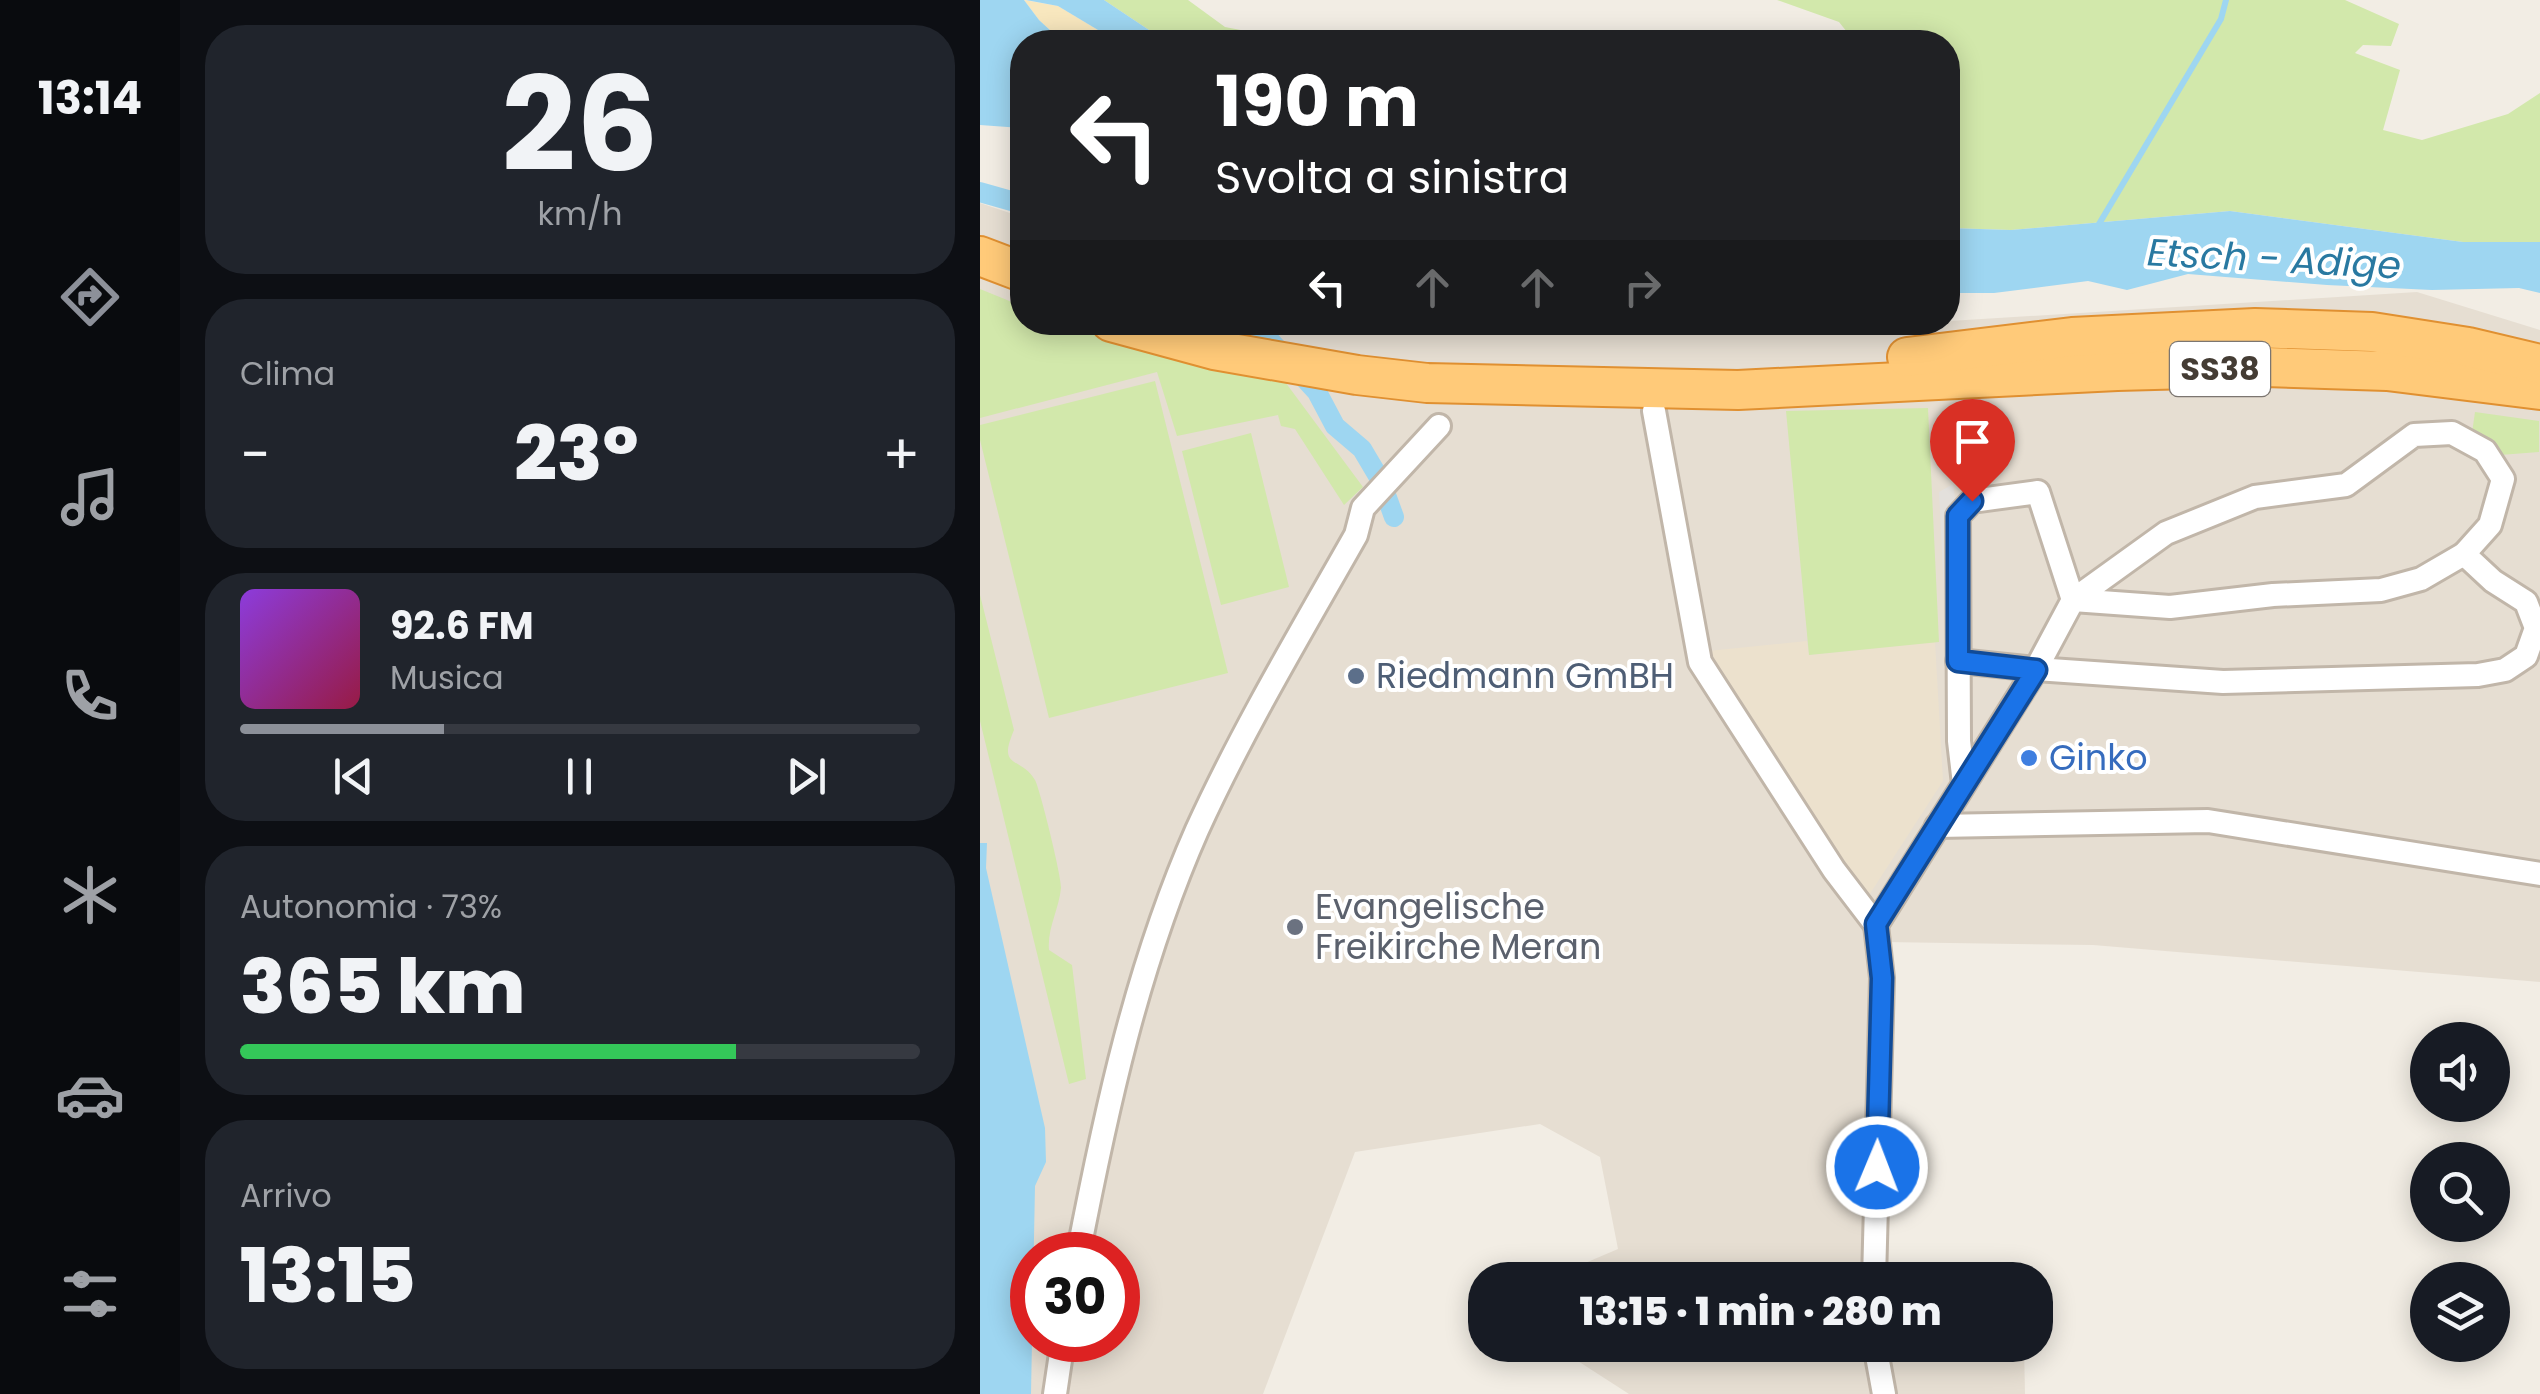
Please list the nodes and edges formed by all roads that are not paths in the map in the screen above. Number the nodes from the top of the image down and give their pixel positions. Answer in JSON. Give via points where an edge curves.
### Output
{"nodes":[{"id":1,"x":980,"y":256,"type":"edge"},
{"id":2,"x":1010,"y":267,"type":"edge"},
{"id":3,"x":980,"y":278,"type":"edge"},
{"id":4,"x":1010,"y":289,"type":"edge"},
{"id":5,"x":1159,"y":335,"type":"edge"},
{"id":6,"x":1250,"y":335,"type":"edge"},
{"id":7,"x":2540,"y":346,"type":"edge"},
{"id":8,"x":2468,"y":347,"type":"junction"},
{"id":9,"x":2540,"y":364,"type":"edge"},
{"id":10,"x":1428,"y":373,"type":"junction"},
{"id":11,"x":2486,"y":382,"type":"junction"},
{"id":12,"x":2540,"y":390,"type":"edge"},
{"id":13,"x":2540,"y":406,"type":"edge"},
{"id":14,"x":1654,"y":411,"type":"dead end"},
{"id":15,"x":1439,"y":426,"type":"dead end"},
{"id":16,"x":2464,"y":554,"type":"junction"},
{"id":17,"x":2073,"y":600,"type":"junction"},
{"id":18,"x":1958,"y":661,"type":"junction"},
{"id":19,"x":2036,"y":670,"type":"junction"},
{"id":20,"x":1964,"y":784,"type":"junction"},
{"id":21,"x":1936,"y":826,"type":"junction"},
{"id":22,"x":2540,"y":874,"type":"edge"},
{"id":23,"x":1876,"y":924,"type":"junction"},
{"id":24,"x":1083,"y":1232,"type":"edge"},
{"id":25,"x":1874,"y":1262,"type":"edge"},
{"id":26,"x":1060,"y":1362,"type":"edge"},
{"id":27,"x":1877,"y":1362,"type":"edge"},
{"id":28,"x":1055,"y":1394,"type":"edge"},
{"id":29,"x":1884,"y":1394,"type":"edge"}],
"edges":[{"from":1,"to":2,"type":"highway"},
{"from":3,"to":4,"type":"highway"},
{"from":5,"to":10,"type":"highway","number":"SS38","via":[[1357,376]]},
{"from":6,"to":10,"type":"highway","number":"SS38"},
{"from":7,"to":8,"type":"highway"},
{"from":8,"to":9,"type":"highway","number":"SS38"},
{"from":8,"to":10,"type":"highway","number":"SS38","via":[[2372,332],[2254,328],[2072,338],[1932,356]]},
{"from":10,"to":11,"type":"highway","number":"SS38","via":[[1738,390],[2265,368]]},
{"from":11,"to":12,"type":"highway","number":"SS38"},
{"from":11,"to":13,"type":"highway"},
{"from":14,"to":23,"type":"street","via":[[1700,662]]},
{"from":15,"to":24,"type":"street","via":[[1363,508],[1356,535],[1196,832],[1122,1047]]},
{"from":16,"to":17,"type":"street","via":[[2421,579],[2381,590],[2170,607]]},
{"from":16,"to":17,"type":"street","via":[[2490,525],[2503,479],[2484,451],[2452,433],[2414,435],[2346,485],[2255,496],[2166,533]]},
{"from":16,"to":19,"type":"street","via":[[2526,602],[2536,628],[2526,656],[2505,670],[2223,682]]},
{"from":17,"to":18,"type":"street","via":[[2038,492],[1972,501],[1958,516]]},
{"from":17,"to":19,"type":"street"},
{"from":18,"to":19,"type":"street"},
{"from":18,"to":20,"type":"street"},
{"from":19,"to":20,"type":"street"},
{"from":20,"to":21,"type":"street"},
{"from":21,"to":22,"type":"street","via":[[2208,821]]},
{"from":21,"to":23,"type":"street"},
{"from":23,"to":25,"type":"street","via":[[1882,978]]},
{"from":26,"to":28,"type":"street"},
{"from":27,"to":29,"type":"street"}]}
